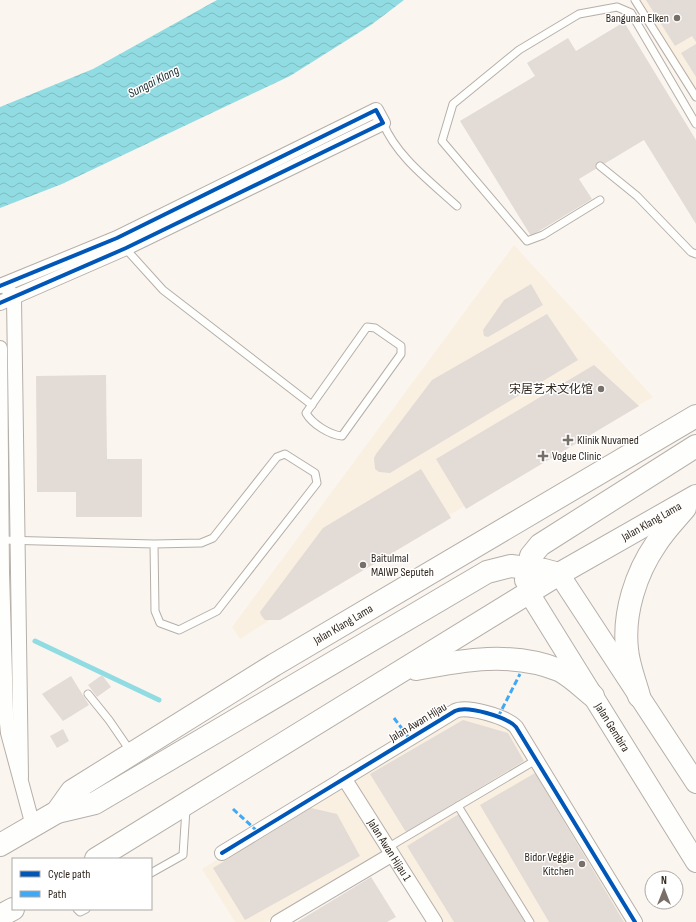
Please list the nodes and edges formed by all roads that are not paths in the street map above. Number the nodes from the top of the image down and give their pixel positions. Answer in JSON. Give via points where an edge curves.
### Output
{"nodes":[{"id":1,"x":635,"y":0,"type":"edge"},
{"id":2,"x":696,"y":95,"type":"edge"},
{"id":3,"x":383,"y":123,"type":"joint"},
{"id":4,"x":696,"y":124,"type":"edge"},
{"id":5,"x":600,"y":166,"type":"dead end"},
{"id":6,"x":600,"y":200,"type":"dead end"},
{"id":7,"x":457,"y":206,"type":"dead end"},
{"id":8,"x":122,"y":243,"type":"junction"},
{"id":9,"x":696,"y":254,"type":"edge"},
{"id":10,"x":2,"y":286,"type":"edge"},
{"id":11,"x":14,"y":298,"type":"junction"},
{"id":12,"x":0,"y":302,"type":"edge"},
{"id":13,"x":0,"y":348,"type":"edge"},
{"id":14,"x":312,"y":405,"type":"junction"},
{"id":15,"x":696,"y":416,"type":"edge"},
{"id":16,"x":696,"y":446,"type":"edge"},
{"id":17,"x":694,"y":497,"type":"edge"},
{"id":18,"x":2,"y":540,"type":"junction"},
{"id":19,"x":16,"y":541,"type":"junction"},
{"id":20,"x":154,"y":544,"type":"junction"},
{"id":21,"x":528,"y":568,"type":"junction"},
{"id":22,"x":559,"y":574,"type":"junction"},
{"id":23,"x":529,"y":593,"type":"junction"},
{"id":24,"x":402,"y":672,"type":"junction"},
{"id":25,"x":88,"y":694,"type":"dead end"},
{"id":26,"x":594,"y":696,"type":"junction"},
{"id":27,"x":639,"y":696,"type":"junction"},
{"id":28,"x":132,"y":754,"type":"junction"},
{"id":29,"x":536,"y":760,"type":"junction"},
{"id":30,"x":21,"y":777,"type":"junction"},
{"id":31,"x":344,"y":778,"type":"junction"},
{"id":32,"x":696,"y":783,"type":"edge"},
{"id":33,"x":186,"y":805,"type":"junction"},
{"id":34,"x":458,"y":806,"type":"junction"},
{"id":35,"x":57,"y":812,"type":"junction"},
{"id":36,"x":33,"y":826,"type":"junction"},
{"id":37,"x":0,"y":844,"type":"edge"},
{"id":38,"x":389,"y":851,"type":"junction"},
{"id":39,"x":222,"y":853,"type":"dead end"},
{"id":40,"x":98,"y":858,"type":"edge"},
{"id":41,"x":696,"y":862,"type":"edge"},
{"id":42,"x":152,"y":872,"type":"edge"},
{"id":43,"x":12,"y":910,"type":"edge"},
{"id":44,"x":0,"y":916,"type":"edge"},
{"id":45,"x":431,"y":921,"type":"edge"},
{"id":46,"x":278,"y":922,"type":"edge"},
{"id":47,"x":530,"y":922,"type":"edge"},
{"id":48,"x":635,"y":922,"type":"edge"}],
"edges":[{"from":1,"to":2,"type":"lane"},
{"from":3,"to":7,"type":"lane","via":[[389,138],[401,152]]},
{"from":3,"to":8,"type":"street","via":[[376,110]]},
{"from":4,"to":6,"type":"lane","via":[[631,13],[616,7],[579,14],[519,50],[453,104],[442,141],[527,241],[543,235]]},
{"from":5,"to":9,"type":"lane","via":[[637,196],[691,252]]},
{"from":8,"to":10,"type":"street"},
{"from":8,"to":11,"type":"street"},
{"from":8,"to":14,"type":"lane","via":[[163,290]]},
{"from":10,"to":11,"type":"street"},
{"from":10,"to":12,"type":"street"},
{"from":11,"to":12,"type":"street"},
{"from":11,"to":19,"type":"street"},
{"from":13,"to":18,"type":"street"},
{"from":14,"to":14,"type":"lane","via":[[367,327],[375,328],[401,346],[401,354],[342,436],[335,436],[309,419],[306,413]]},
{"from":15,"to":28,"type":"main road","name":"Jalan Klang Lama","via":[[281,661]]},
{"from":16,"to":21,"type":"main road","via":[[540,545],[531,556]]},
{"from":17,"to":22,"type":"main road","name":"Jalan Klang Lama"},
{"from":17,"to":27,"type":"main road","via":[[656,544],[640,571],[627,622],[627,649]]},
{"from":18,"to":19,"type":"lane"},
{"from":18,"to":30,"type":"street","via":[[6,713],[8,733]]},
{"from":19,"to":20,"type":"lane"},
{"from":19,"to":30,"type":"street"},
{"from":20,"to":20,"type":"lane","via":[[201,543],[213,538],[276,457],[285,454],[315,473],[316,483],[217,611],[179,630],[160,623],[155,611]]},
{"from":21,"to":22,"type":"main road"},
{"from":21,"to":23,"type":"main road","via":[[526,581]]},
{"from":21,"to":35,"type":"main road","via":[[511,566],[487,572],[95,803]]},
{"from":22,"to":23,"type":"main road","name":"Jalan Klang Lama"},
{"from":22,"to":27,"type":"main road"},
{"from":23,"to":24,"type":"main road","name":"Jalan Klang Lama"},
{"from":23,"to":26,"type":"main road","name":"Jalan Gembira"},
{"from":24,"to":26,"type":"main road","via":[[457,661],[524,659],[560,671]]},
{"from":24,"to":33,"type":"main road","name":"Jalan Klang Lama"},
{"from":25,"to":28,"type":"lane"},
{"from":26,"to":41,"type":"main road","name":"Jalan Gembira"},
{"from":27,"to":32,"type":"main road"},
{"from":28,"to":35,"type":"main road","name":"Jalan Klang Lama","via":[[72,791]]},
{"from":29,"to":31,"type":"street","name":"Jalan Awan Hijau","via":[[510,721],[462,708]]},
{"from":29,"to":34,"type":"lane"},
{"from":29,"to":48,"type":"street","name":"Jalan Awan Hijau"},
{"from":30,"to":36,"type":"street"},
{"from":31,"to":38,"type":"street","name":"Jalan Awan Hijau 1"},
{"from":31,"to":39,"type":"street","name":"Jalan Awan Hijau"},
{"from":33,"to":40,"type":"main road","name":"Jalan Klang Lama"},
{"from":33,"to":42,"type":"lane","via":[[182,856]]},
{"from":34,"to":38,"type":"lane"},
{"from":34,"to":47,"type":"lane"},
{"from":35,"to":36,"type":"main road","name":"Jalan Klang Lama"},
{"from":36,"to":37,"type":"main road","name":"Jalan Klang Lama"},
{"from":38,"to":45,"type":"street","name":"Jalan Awan Hijau 1"},
{"from":38,"to":46,"type":"street"},
{"from":43,"to":44,"type":"main road"}]}
